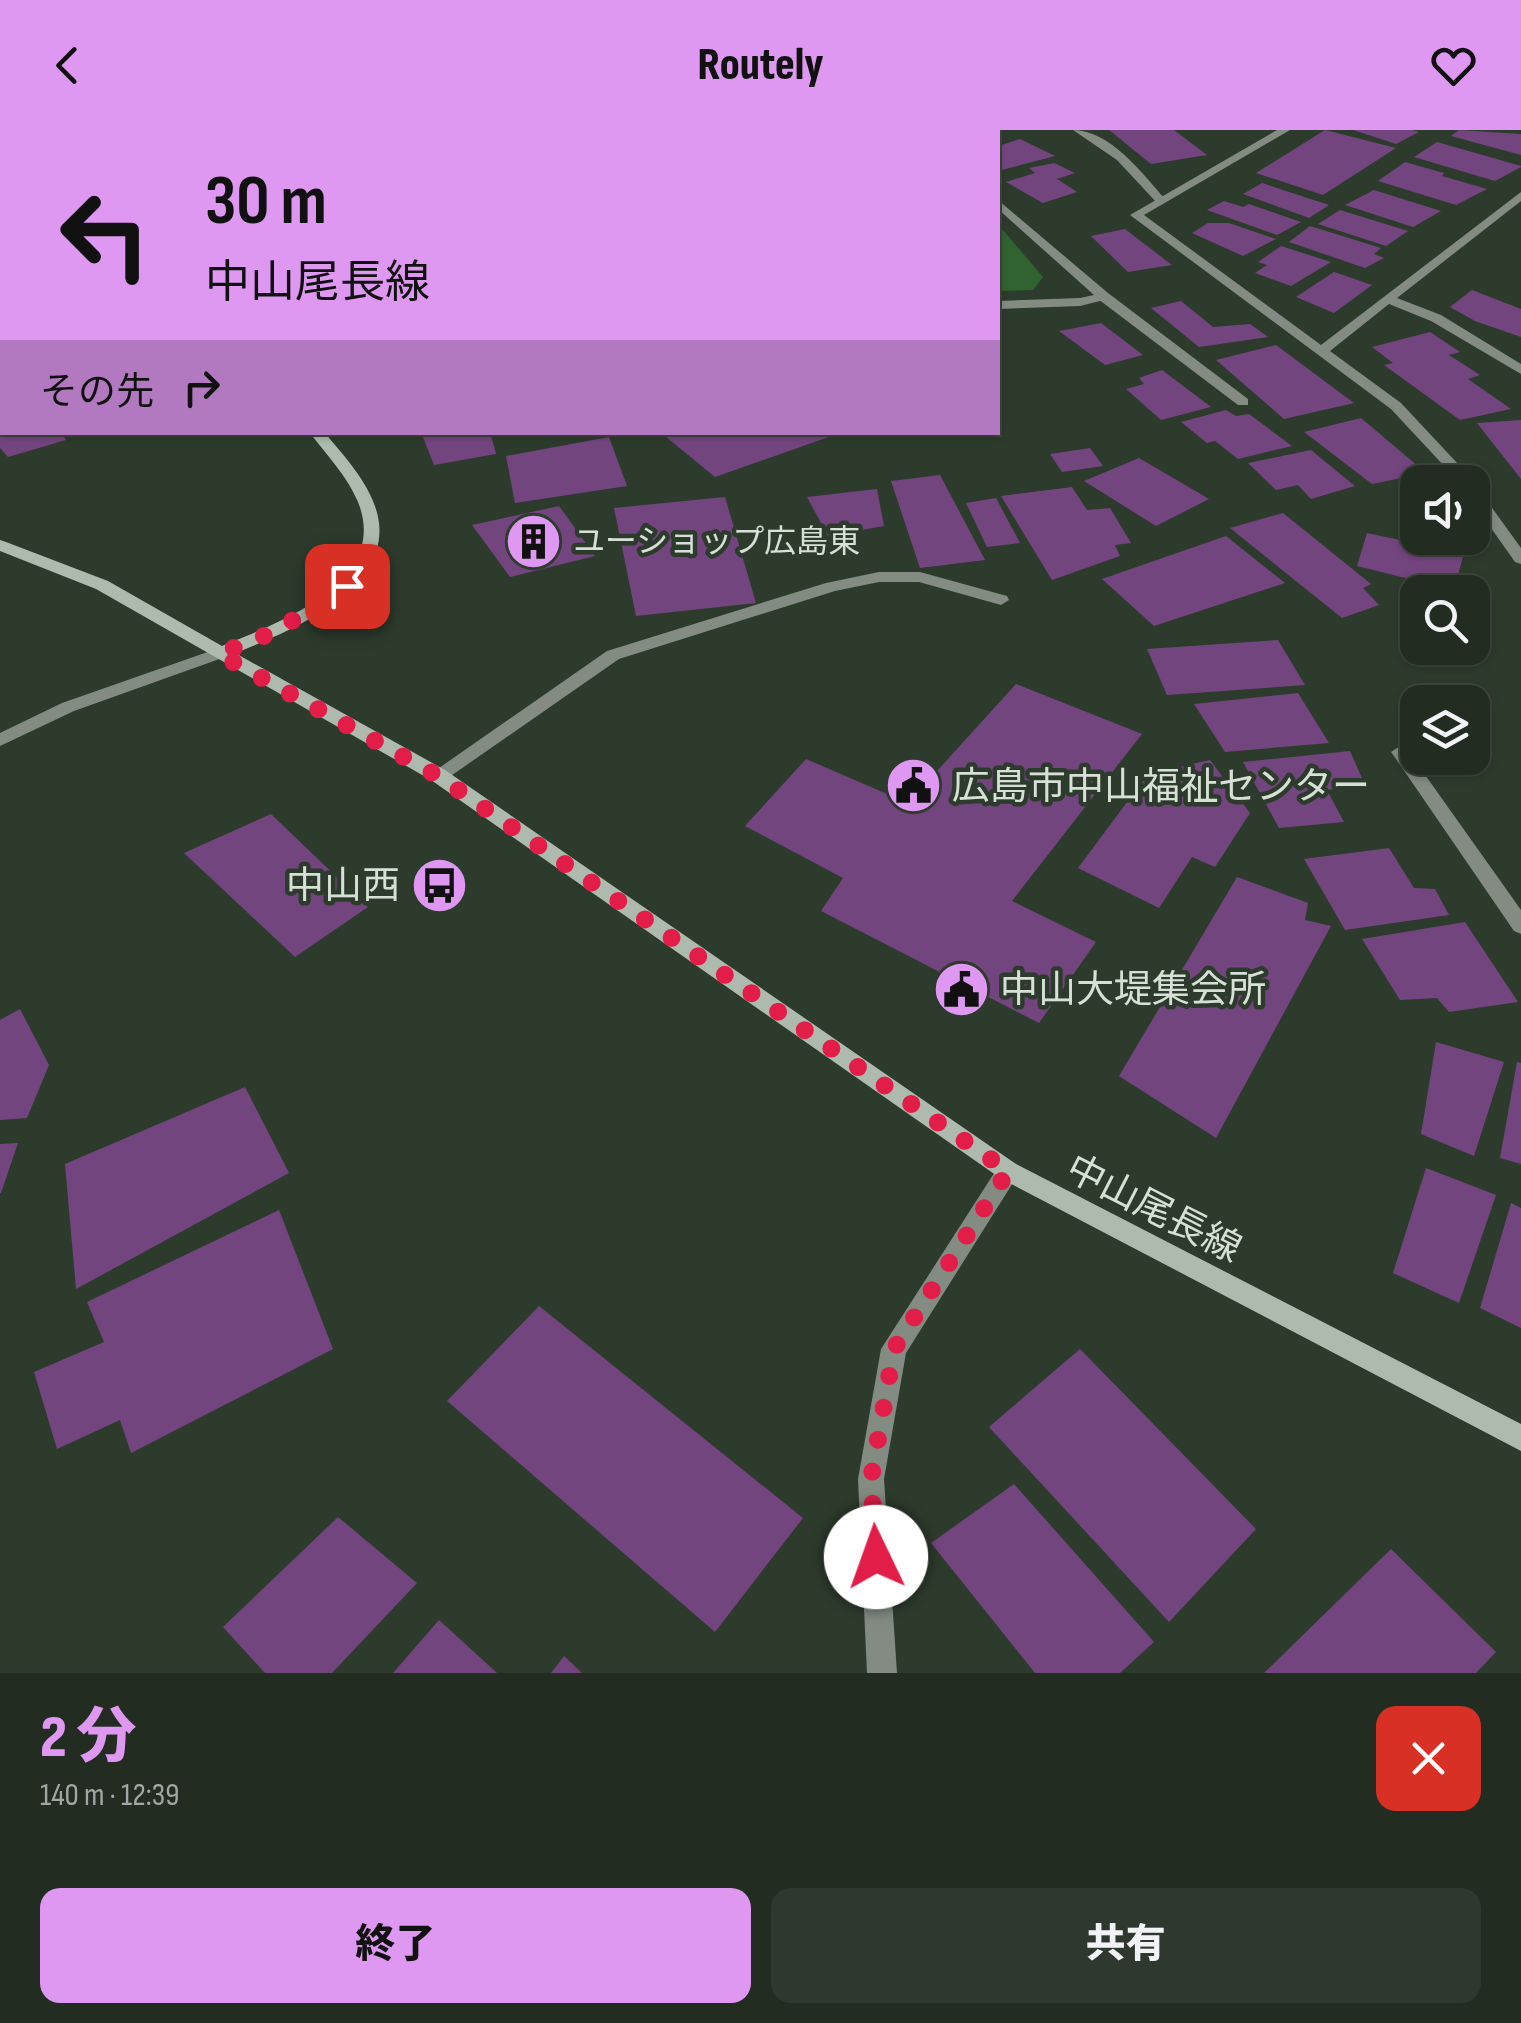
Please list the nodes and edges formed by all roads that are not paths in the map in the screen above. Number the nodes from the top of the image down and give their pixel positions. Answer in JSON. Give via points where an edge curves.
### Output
{"nodes":[{"id":1,"x":1078,"y":130,"type":"edge"},
{"id":2,"x":1285,"y":130,"type":"edge"},
{"id":3,"x":1521,"y":195,"type":"edge"},
{"id":4,"x":1161,"y":200,"type":"junction"},
{"id":5,"x":1000,"y":204,"type":"edge"},
{"id":6,"x":1103,"y":296,"type":"junction"},
{"id":7,"x":1388,"y":299,"type":"junction"},
{"id":8,"x":1000,"y":305,"type":"edge"},
{"id":9,"x":1321,"y":351,"type":"junction"},
{"id":10,"x":1521,"y":370,"type":"edge"},
{"id":11,"x":1243,"y":402,"type":"dead end"},
{"id":12,"x":318,"y":435,"type":"edge"},
{"id":13,"x":1451,"y":465,"type":"edge"},
{"id":14,"x":1490,"y":516,"type":"edge"},
{"id":15,"x":0,"y":545,"type":"edge"},
{"id":16,"x":1521,"y":560,"type":"edge"},
{"id":17,"x":1001,"y":600,"type":"dead end"},
{"id":18,"x":219,"y":654,"type":"junction"},
{"id":19,"x":0,"y":740,"type":"edge"},
{"id":20,"x":1416,"y":775,"type":"edge"},
{"id":21,"x":438,"y":776,"type":"junction"},
{"id":22,"x":1521,"y":926,"type":"edge"},
{"id":23,"x":1008,"y":1171,"type":"junction"},
{"id":24,"x":1521,"y":1438,"type":"edge"},
{"id":25,"x":882,"y":1673,"type":"edge"}],
"edges":[{"from":1,"to":4,"type":"street","via":[[1121,158]]},
{"from":2,"to":4,"type":"street"},
{"from":3,"to":7,"type":"street"},
{"from":4,"to":9,"type":"street","via":[[1136,215]]},
{"from":5,"to":6,"type":"street"},
{"from":6,"to":8,"type":"street"},
{"from":6,"to":11,"type":"street"},
{"from":7,"to":9,"type":"street"},
{"from":7,"to":10,"type":"street","via":[[1436,318]]},
{"from":9,"to":13,"type":"street","via":[[1396,406]]},
{"from":12,"to":18,"type":"main road","via":[[368,505],[374,530],[366,556],[347,586],[315,608]]},
{"from":14,"to":16,"type":"street"},
{"from":15,"to":18,"type":"main road","name":"中山尾長線","via":[[102,585]]},
{"from":17,"to":21,"type":"street","via":[[920,577],[832,587],[613,656]]},
{"from":18,"to":19,"type":"street","via":[[68,707]]},
{"from":18,"to":21,"type":"main road","name":"中山尾長線"},
{"from":20,"to":22,"type":"street"},
{"from":21,"to":23,"type":"main road","name":"中山尾長線"},
{"from":23,"to":24,"type":"main road","name":"中山尾長線"},
{"from":23,"to":25,"type":"street","via":[[894,1349],[871,1479]]}]}
